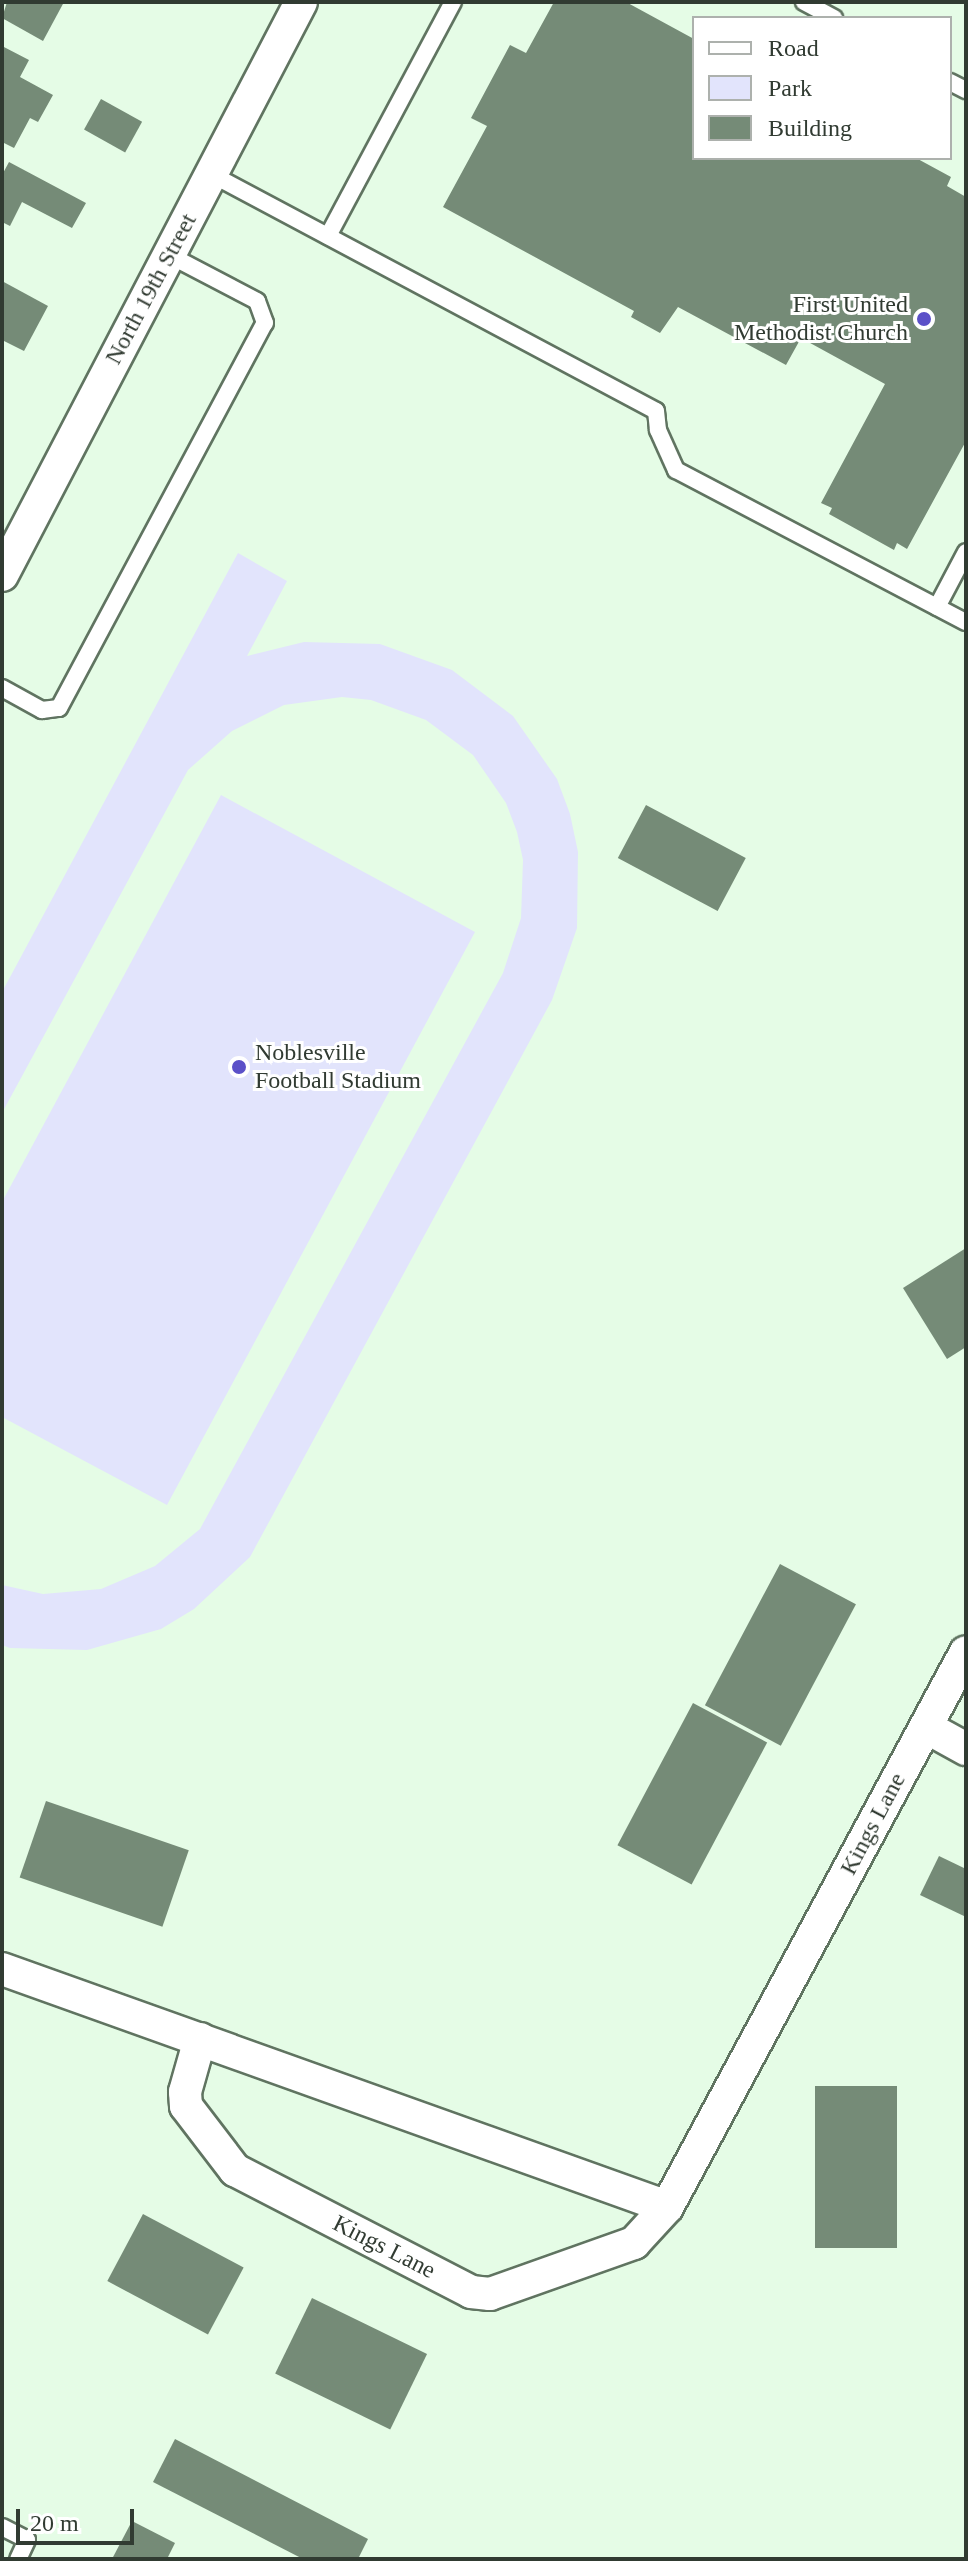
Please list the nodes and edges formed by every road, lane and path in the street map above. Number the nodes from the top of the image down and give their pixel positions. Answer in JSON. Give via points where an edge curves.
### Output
{"nodes":[{"id":1,"x":301,"y":2,"type":"edge"},
{"id":2,"x":453,"y":2,"type":"edge"},
{"id":3,"x":804,"y":2,"type":"edge"},
{"id":4,"x":830,"y":16,"type":"edge"},
{"id":5,"x":211,"y":174,"type":"junction"},
{"id":6,"x":328,"y":236,"type":"junction"},
{"id":7,"x":169,"y":255,"type":"junction"},
{"id":8,"x":966,"y":552,"type":"edge"},
{"id":9,"x":2,"y":575,"type":"edge"},
{"id":10,"x":937,"y":607,"type":"junction"},
{"id":11,"x":966,"y":622,"type":"edge"},
{"id":12,"x":2,"y":688,"type":"edge"},
{"id":13,"x":966,"y":1652,"type":"edge"},
{"id":14,"x":926,"y":1727,"type":"junction"},
{"id":15,"x":966,"y":1749,"type":"edge"},
{"id":16,"x":2,"y":1969,"type":"edge"},
{"id":17,"x":200,"y":2039,"type":"junction"},
{"id":18,"x":667,"y":2207,"type":"junction"},
{"id":19,"x":2,"y":2527,"type":"edge"},
{"id":20,"x":18,"y":2559,"type":"edge"}],
"edges":[{"from":1,"to":5,"type":"street","name":"North 19th Street"},
{"from":2,"to":6,"type":"lane"},
{"from":3,"to":4,"type":"lane"},
{"from":5,"to":6,"type":"lane"},
{"from":5,"to":7,"type":"street","name":"North 19th Street"},
{"from":6,"to":10,"type":"lane","via":[[656,411],[658,430],[676,470]]},
{"from":7,"to":9,"type":"street","name":"North 19th Street"},
{"from":7,"to":12,"type":"lane","via":[[257,301],[265,323],[59,708],[42,710]]},
{"from":8,"to":10,"type":"lane"},
{"from":10,"to":11,"type":"lane"},
{"from":13,"to":14,"type":"street","name":"Kings Lane"},
{"from":14,"to":15,"type":"street"},
{"from":14,"to":18,"type":"street","name":"Kings Lane"},
{"from":16,"to":17,"type":"street"},
{"from":17,"to":18,"type":"street"},
{"from":17,"to":18,"type":"street","name":"Kings Lane","via":[[186,2106],[235,2170],[471,2292],[490,2294],[634,2243]]},
{"from":19,"to":20,"type":"lane","via":[[27,2540]]}]}
